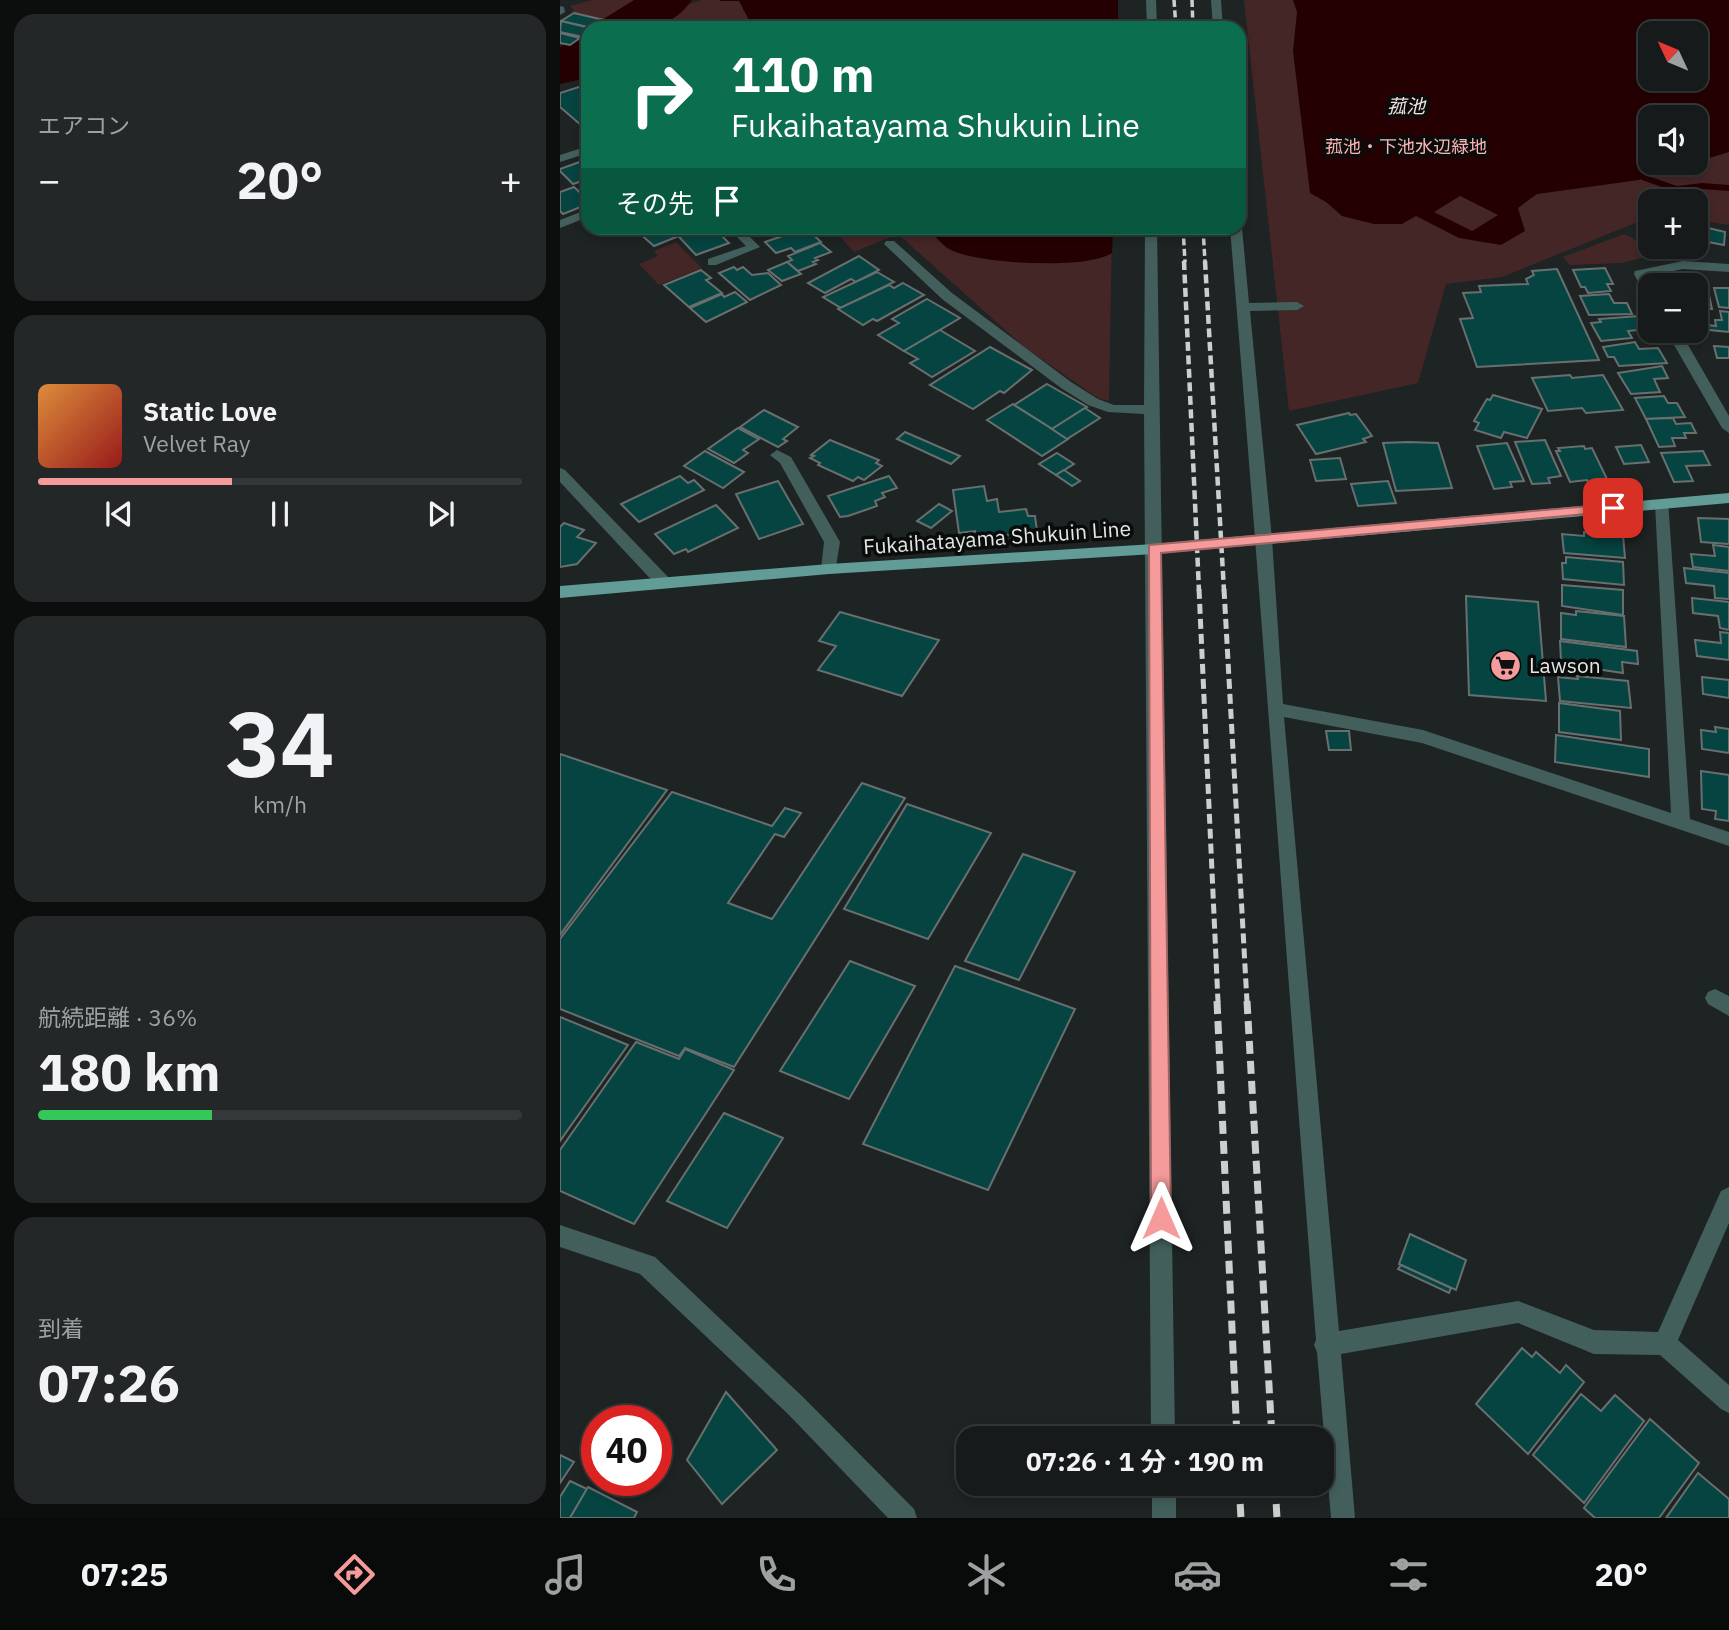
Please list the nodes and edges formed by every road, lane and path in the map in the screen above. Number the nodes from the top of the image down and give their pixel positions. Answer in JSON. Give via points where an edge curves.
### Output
{"nodes":[{"id":1,"x":1151,"y":0,"type":"edge"},
{"id":2,"x":1216,"y":0,"type":"edge"},
{"id":3,"x":1152,"y":21,"type":"edge"},
{"id":4,"x":1218,"y":21,"type":"edge"},
{"id":5,"x":581,"y":152,"type":"edge"},
{"id":6,"x":560,"y":159,"type":"edge"},
{"id":7,"x":581,"y":216,"type":"edge"},
{"id":8,"x":560,"y":224,"type":"edge"},
{"id":9,"x":741,"y":235,"type":"edge"},
{"id":10,"x":1151,"y":235,"type":"edge"},
{"id":11,"x":1237,"y":235,"type":"edge"},
{"id":12,"x":890,"y":244,"type":"dead end"},
{"id":13,"x":712,"y":262,"type":"dead end"},
{"id":14,"x":1729,"y":268,"type":"edge"},
{"id":15,"x":1645,"y":273,"type":"edge"},
{"id":16,"x":1297,"y":306,"type":"dead end"},
{"id":17,"x":1243,"y":307,"type":"junction"},
{"id":18,"x":1680,"y":343,"type":"edge"},
{"id":19,"x":1151,"y":410,"type":"junction"},
{"id":20,"x":1729,"y":428,"type":"edge"},
{"id":21,"x":777,"y":456,"type":"dead end"},
{"id":22,"x":560,"y":473,"type":"edge"},
{"id":23,"x":1729,"y":498,"type":"edge"},
{"id":24,"x":1663,"y":504,"type":"junction"},
{"id":25,"x":1264,"y":539,"type":"junction"},
{"id":26,"x":1154,"y":549,"type":"junction"},
{"id":27,"x":829,"y":569,"type":"junction"},
{"id":28,"x":665,"y":584,"type":"junction"},
{"id":29,"x":560,"y":592,"type":"edge"},
{"id":30,"x":1275,"y":709,"type":"junction"},
{"id":31,"x":1681,"y":823,"type":"junction"},
{"id":32,"x":1729,"y":839,"type":"edge"},
{"id":33,"x":1729,"y":1198,"type":"edge"},
{"id":34,"x":560,"y":1236,"type":"edge"},
{"id":35,"x":1665,"y":1344,"type":"junction"},
{"id":36,"x":1326,"y":1345,"type":"junction"},
{"id":37,"x":1729,"y":1401,"type":"edge"},
{"id":38,"x":1163,"y":1426,"type":"edge"},
{"id":39,"x":1164,"y":1496,"type":"edge"},
{"id":40,"x":905,"y":1518,"type":"edge"},
{"id":41,"x":1164,"y":1518,"type":"edge"},
{"id":42,"x":1343,"y":1518,"type":"edge"}],
"edges":[{"from":1,"to":3,"type":"street"},
{"from":2,"to":4,"type":"street"},
{"from":5,"to":6,"type":"street"},
{"from":7,"to":8,"type":"street"},
{"from":9,"to":13,"type":"street","via":[[754,247]]},
{"from":10,"to":19,"type":"street"},
{"from":11,"to":17,"type":"street"},
{"from":12,"to":19,"type":"street","via":[[947,296],[1066,385],[1113,409]]},
{"from":14,"to":15,"type":"street","via":[[1683,265]]},
{"from":16,"to":17,"type":"street"},
{"from":17,"to":25,"type":"street"},
{"from":18,"to":20,"type":"street"},
{"from":19,"to":26,"type":"street"},
{"from":21,"to":27,"type":"street","via":[[786,460],[832,542]]},
{"from":22,"to":28,"type":"street"},
{"from":23,"to":24,"type":"main road","name":"Fukaihatayama Shukuin Line"},
{"from":24,"to":25,"type":"main road","name":"Fukaihatayama Shukuin Line"},
{"from":24,"to":31,"type":"street"},
{"from":25,"to":26,"type":"main road","name":"Fukaihatayama Shukuin Line"},
{"from":25,"to":30,"type":"street"},
{"from":26,"to":27,"type":"main road","name":"Fukaihatayama Shukuin Line"},
{"from":26,"to":38,"type":"street"},
{"from":27,"to":28,"type":"main road","name":"Fukaihatayama Shukuin Line"},
{"from":28,"to":29,"type":"main road","name":"Fukaihatayama Shukuin Line"},
{"from":30,"to":31,"type":"street","via":[[1423,737]]},
{"from":30,"to":36,"type":"street"},
{"from":31,"to":32,"type":"street"},
{"from":33,"to":35,"type":"street"},
{"from":34,"to":40,"type":"street","via":[[647,1265],[796,1406]]},
{"from":35,"to":36,"type":"street","via":[[1594,1342],[1518,1312]]},
{"from":35,"to":37,"type":"street"},
{"from":36,"to":42,"type":"street"},
{"from":39,"to":41,"type":"street"}]}
